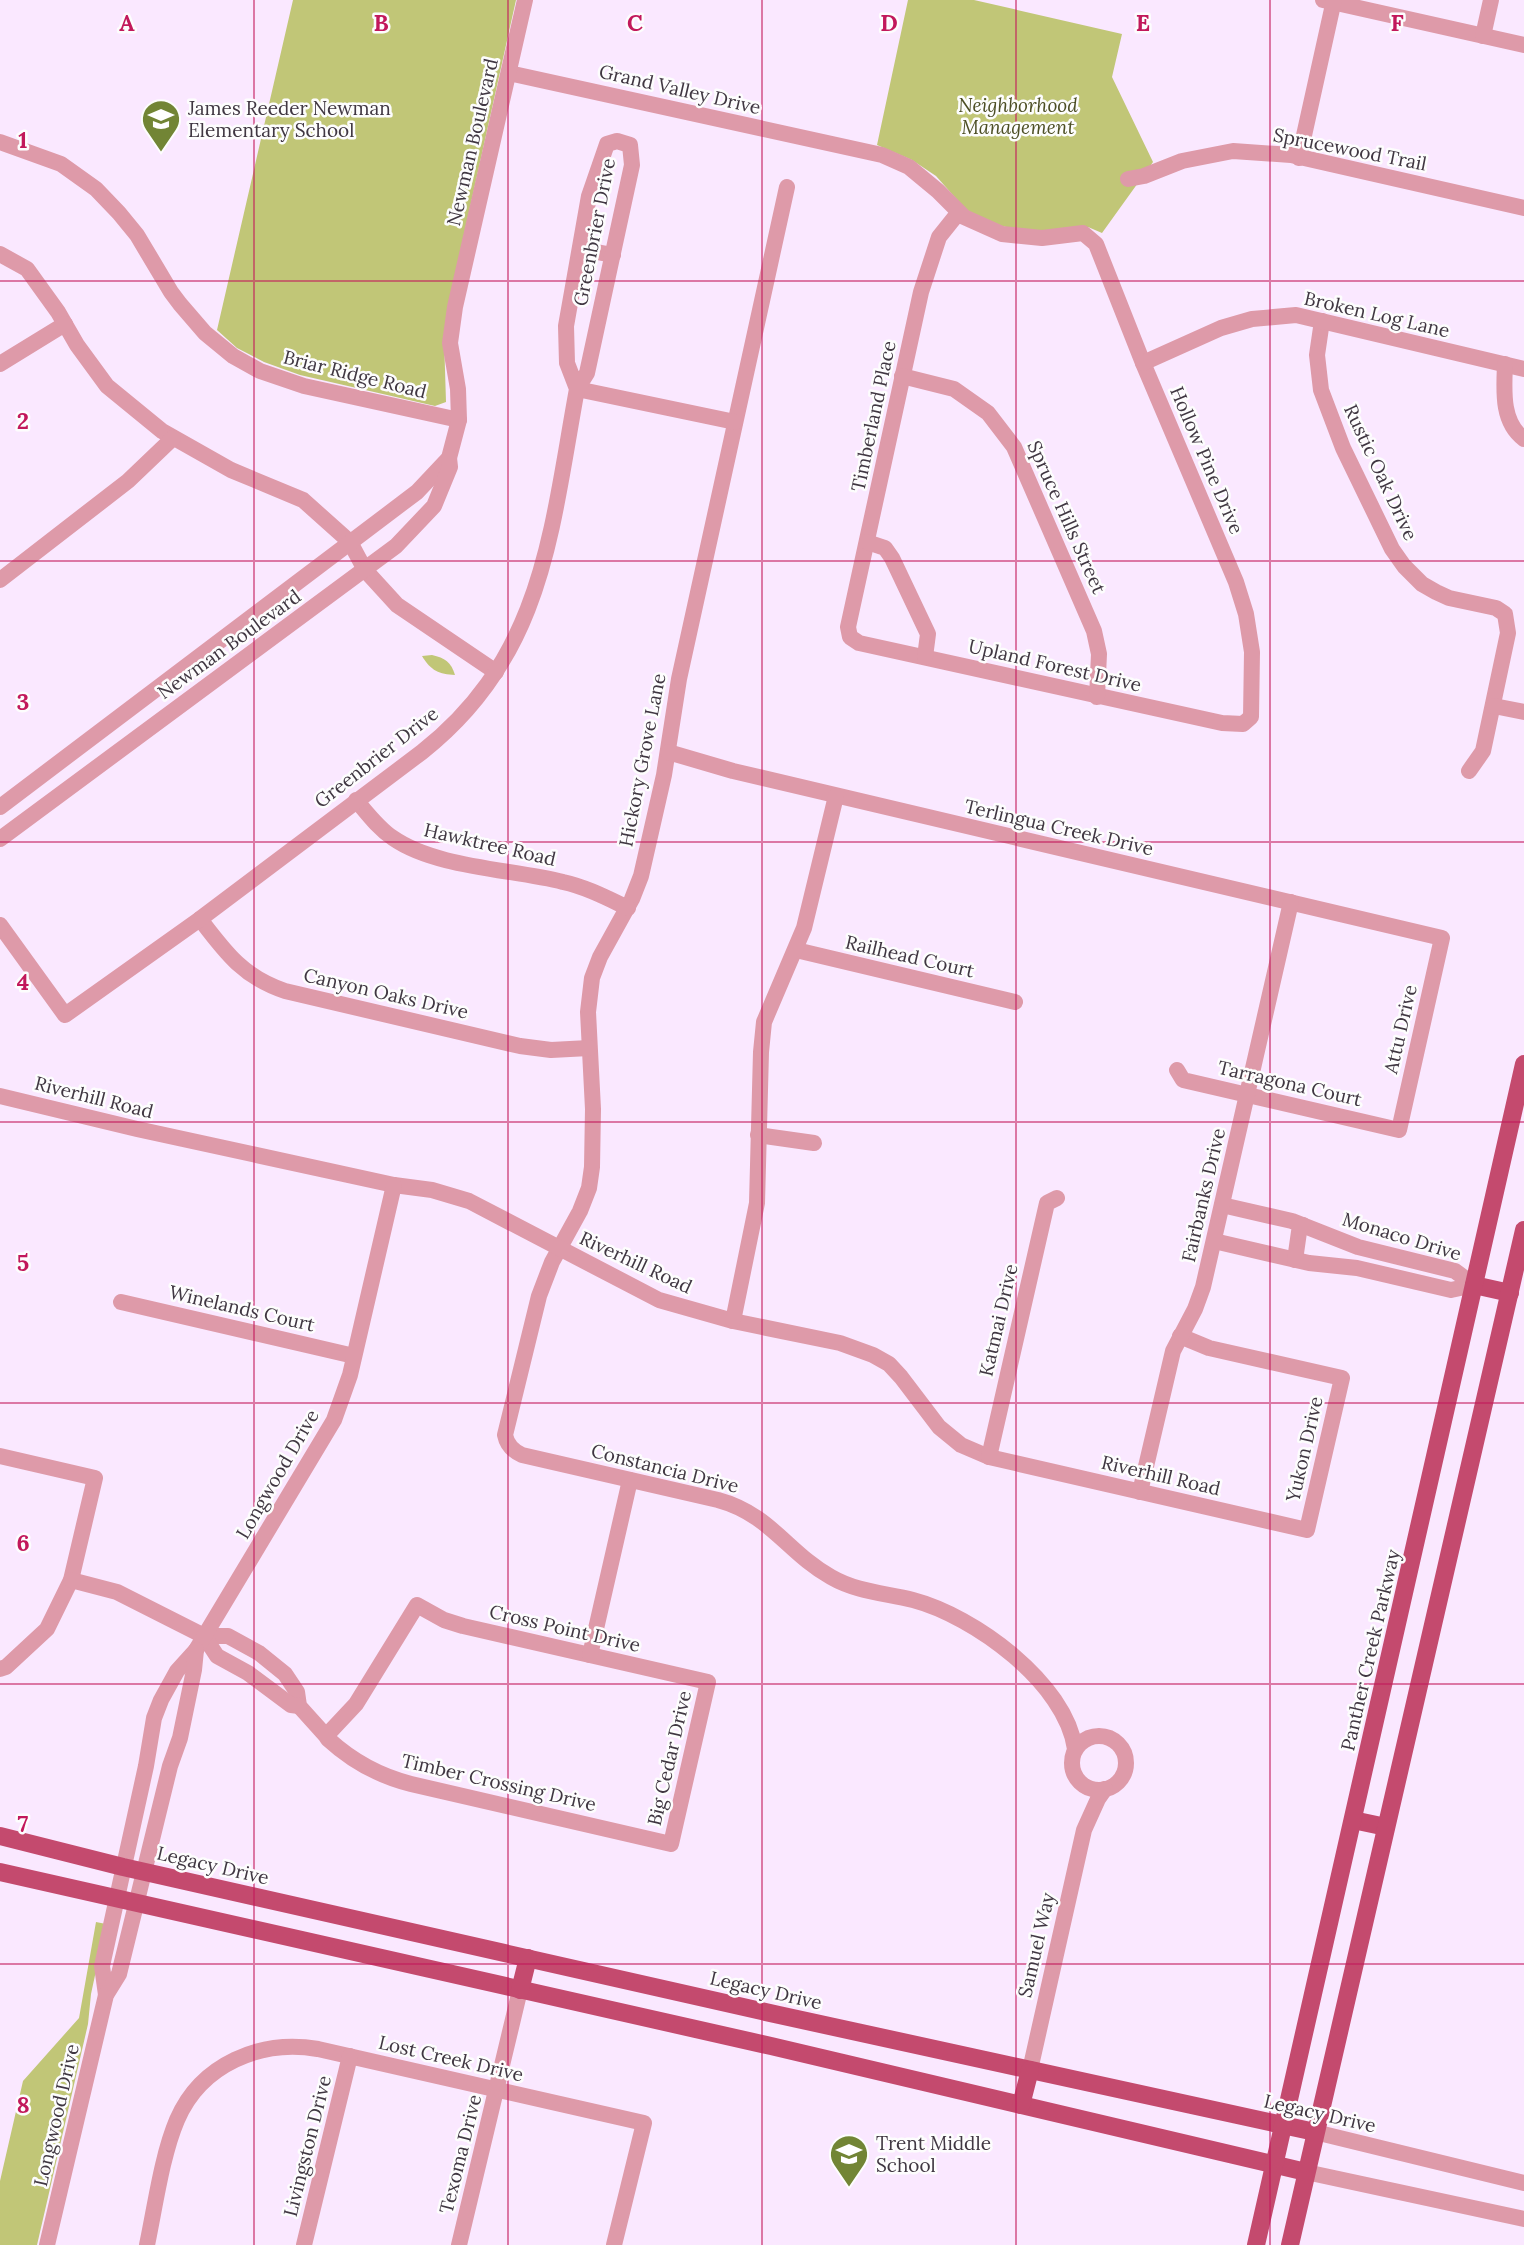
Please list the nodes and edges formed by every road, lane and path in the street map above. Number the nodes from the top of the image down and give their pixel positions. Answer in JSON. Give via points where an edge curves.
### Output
{"nodes":[{"id":1,"x":525,"y":0,"type":"edge"},
{"id":2,"x":1492,"y":0,"type":"edge"},
{"id":3,"x":1330,"y":1,"type":"edge"},
{"id":4,"x":1483,"y":36,"type":"junction"},
{"id":5,"x":1524,"y":45,"type":"edge"},
{"id":6,"x":509,"y":73,"type":"junction"},
{"id":7,"x":0,"y":142,"type":"edge"},
{"id":8,"x":1299,"y":158,"type":"junction"},
{"id":9,"x":1128,"y":179,"type":"dead end"},
{"id":10,"x":787,"y":187,"type":"dead end"},
{"id":11,"x":1524,"y":208,"type":"edge"},
{"id":12,"x":959,"y":212,"type":"junction"},
{"id":13,"x":1083,"y":233,"type":"joint"},
{"id":14,"x":580,"y":249,"type":"junction"},
{"id":15,"x":0,"y":254,"type":"edge"},
{"id":16,"x":612,"y":256,"type":"junction"},
{"id":17,"x":1322,"y":321,"type":"junction"},
{"id":18,"x":65,"y":324,"type":"junction"},
{"id":19,"x":1143,"y":363,"type":"junction"},
{"id":20,"x":0,"y":364,"type":"edge"},
{"id":21,"x":1505,"y":364,"type":"junction"},
{"id":22,"x":1524,"y":369,"type":"edge"},
{"id":23,"x":902,"y":376,"type":"junction"},
{"id":24,"x":576,"y":388,"type":"junction"},
{"id":25,"x":459,"y":420,"type":"junction"},
{"id":26,"x":735,"y":422,"type":"junction"},
{"id":27,"x":173,"y":438,"type":"junction"},
{"id":28,"x":1524,"y":439,"type":"edge"},
{"id":29,"x":449,"y":458,"type":"junction"},
{"id":30,"x":389,"y":513,"type":"junction"},
{"id":31,"x":403,"y":538,"type":"junction"},
{"id":32,"x":350,"y":542,"type":"junction"},
{"id":33,"x":867,"y":542,"type":"junction"},
{"id":34,"x":365,"y":570,"type":"junction"},
{"id":35,"x":0,"y":579,"type":"edge"},
{"id":36,"x":266,"y":606,"type":"junction"},
{"id":37,"x":282,"y":631,"type":"junction"},
{"id":38,"x":850,"y":637,"type":"joint"},
{"id":39,"x":925,"y":657,"type":"junction"},
{"id":40,"x":496,"y":672,"type":"junction"},
{"id":41,"x":1097,"y":697,"type":"junction"},
{"id":42,"x":1494,"y":706,"type":"junction"},
{"id":43,"x":1524,"y":712,"type":"edge"},
{"id":44,"x":1251,"y":717,"type":"joint"},
{"id":45,"x":668,"y":752,"type":"junction"},
{"id":46,"x":1469,"y":771,"type":"dead end"},
{"id":47,"x":836,"y":796,"type":"junction"},
{"id":48,"x":356,"y":800,"type":"junction"},
{"id":49,"x":0,"y":807,"type":"edge"},
{"id":50,"x":0,"y":839,"type":"edge"},
{"id":51,"x":1291,"y":902,"type":"junction"},
{"id":52,"x":628,"y":908,"type":"junction"},
{"id":53,"x":200,"y":919,"type":"junction"},
{"id":54,"x":0,"y":925,"type":"edge"},
{"id":55,"x":1443,"y":938,"type":"joint"},
{"id":56,"x":796,"y":950,"type":"junction"},
{"id":57,"x":1015,"y":1002,"type":"dead end"},
{"id":58,"x":589,"y":1048,"type":"junction"},
{"id":59,"x":1524,"y":1064,"type":"edge"},
{"id":60,"x":1177,"y":1070,"type":"dead end"},
{"id":61,"x":1247,"y":1095,"type":"junction"},
{"id":62,"x":0,"y":1096,"type":"edge"},
{"id":63,"x":1399,"y":1130,"type":"joint"},
{"id":64,"x":758,"y":1135,"type":"junction"},
{"id":65,"x":814,"y":1143,"type":"dead end"},
{"id":66,"x":394,"y":1185,"type":"junction"},
{"id":67,"x":1057,"y":1198,"type":"dead end"},
{"id":68,"x":1222,"y":1205,"type":"junction"},
{"id":69,"x":1303,"y":1225,"type":"junction"},
{"id":70,"x":1524,"y":1230,"type":"edge"},
{"id":71,"x":1214,"y":1241,"type":"junction"},
{"id":72,"x":559,"y":1249,"type":"junction"},
{"id":73,"x":1295,"y":1260,"type":"junction"},
{"id":74,"x":1474,"y":1285,"type":"junction"},
{"id":75,"x":1517,"y":1295,"type":"edge"},
{"id":76,"x":121,"y":1302,"type":"dead end"},
{"id":77,"x":733,"y":1321,"type":"junction"},
{"id":78,"x":1180,"y":1336,"type":"junction"},
{"id":79,"x":354,"y":1356,"type":"junction"},
{"id":80,"x":511,"y":1448,"type":"joint"},
{"id":81,"x":0,"y":1456,"type":"edge"},
{"id":82,"x":989,"y":1457,"type":"junction"},
{"id":83,"x":630,"y":1480,"type":"junction"},
{"id":84,"x":1140,"y":1492,"type":"junction"},
{"id":85,"x":1307,"y":1530,"type":"joint"},
{"id":86,"x":71,"y":1580,"type":"junction"},
{"id":87,"x":200,"y":1643,"type":"junction"},
{"id":88,"x":590,"y":1655,"type":"junction"},
{"id":89,"x":0,"y":1669,"type":"edge"},
{"id":90,"x":708,"y":1682,"type":"joint"},
{"id":91,"x":299,"y":1706,"type":"junction"},
{"id":92,"x":1066,"y":1716,"type":"junction"},
{"id":93,"x":151,"y":1728,"type":"junction"},
{"id":94,"x":180,"y":1735,"type":"junction"},
{"id":95,"x":326,"y":1736,"type":"junction"},
{"id":96,"x":1106,"y":1736,"type":"junction"},
{"id":97,"x":1075,"y":1749,"type":"junction"},
{"id":98,"x":1079,"y":1782,"type":"junction"},
{"id":99,"x":1105,"y":1789,"type":"junction"},
{"id":100,"x":1353,"y":1820,"type":"junction"},
{"id":101,"x":1386,"y":1827,"type":"junction"},
{"id":102,"x":1084,"y":1830,"type":"junction"},
{"id":103,"x":0,"y":1836,"type":"edge"},
{"id":104,"x":671,"y":1844,"type":"joint"},
{"id":105,"x":123,"y":1867,"type":"junction"},
{"id":106,"x":145,"y":1871,"type":"junction"},
{"id":107,"x":0,"y":1872,"type":"edge"},
{"id":108,"x":116,"y":1899,"type":"junction"},
{"id":109,"x":137,"y":1903,"type":"junction"},
{"id":110,"x":528,"y":1958,"type":"junction"},
{"id":111,"x":520,"y":1990,"type":"junction"},
{"id":112,"x":106,"y":1995,"type":"junction"},
{"id":113,"x":779,"y":2015,"type":"junction"},
{"id":114,"x":771,"y":2046,"type":"junction"},
{"id":115,"x":350,"y":2056,"type":"junction"},
{"id":116,"x":1030,"y":2070,"type":"junction"},
{"id":117,"x":497,"y":2090,"type":"junction"},
{"id":118,"x":1021,"y":2105,"type":"junction"},
{"id":119,"x":1283,"y":2125,"type":"junction"},
{"id":120,"x":1315,"y":2132,"type":"junction"},
{"id":121,"x":1274,"y":2164,"type":"junction"},
{"id":122,"x":1306,"y":2172,"type":"junction"},
{"id":123,"x":1524,"y":2183,"type":"edge"},
{"id":124,"x":1524,"y":2218,"type":"edge"},
{"id":125,"x":52,"y":2244,"type":"edge"},
{"id":126,"x":147,"y":2245,"type":"edge"},
{"id":127,"x":304,"y":2245,"type":"edge"},
{"id":128,"x":459,"y":2245,"type":"edge"},
{"id":129,"x":614,"y":2245,"type":"edge"},
{"id":130,"x":1256,"y":2245,"type":"edge"},
{"id":131,"x":1290,"y":2245,"type":"edge"}],
"edges":[{"from":1,"to":6,"type":"street","name":"Newman Boulevard"},
{"from":2,"to":4,"type":"street"},
{"from":3,"to":4,"type":"street"},
{"from":3,"to":8,"type":"street"},
{"from":4,"to":5,"type":"street"},
{"from":6,"to":12,"type":"street","name":"Grand Valley Drive","via":[[841,152],[882,155],[909,167]]},
{"from":6,"to":25,"type":"street","name":"Newman Boulevard","via":[[455,306],[450,343]]},
{"from":7,"to":25,"type":"street","name":"Briar Ridge Road","via":[[61,164],[96,189],[137,235],[180,304],[233,356],[304,386]]},
{"from":8,"to":9,"type":"street","name":"Sprucewood Trail","via":[[1233,152],[1182,161]]},
{"from":8,"to":11,"type":"street","name":"Sprucewood Trail"},
{"from":10,"to":26,"type":"street","name":"Hickory Grove Lane"},
{"from":12,"to":13,"type":"street","name":"Grand Valley Drive","via":[[1002,234],[1042,238]]},
{"from":12,"to":23,"type":"street","name":"Timberland Place","via":[[939,237]]},
{"from":13,"to":19,"type":"street","name":"Hollow Pine Drive","via":[[1096,243]]},
{"from":14,"to":16,"type":"street"},
{"from":14,"to":16,"type":"street","name":"Greenbrier Drive","via":[[589,196],[607,144],[617,141],[630,145],[632,165]]},
{"from":14,"to":24,"type":"street","name":"Greenbrier Drive","via":[[566,326],[567,363]]},
{"from":15,"to":18,"type":"street","via":[[27,269]]},
{"from":16,"to":24,"type":"street","name":"Greenbrier Drive","via":[[587,373]]},
{"from":17,"to":19,"type":"street","name":"Broken Log Lane","via":[[1296,315],[1252,319]]},
{"from":17,"to":21,"type":"street","name":"Broken Log Lane"},
{"from":17,"to":42,"type":"street","name":"Rustic Oak Drive","via":[[1317,355],[1321,390],[1343,448],[1392,549],[1422,584],[1449,598],[1505,614],[1508,632]]},
{"from":18,"to":20,"type":"street"},
{"from":18,"to":27,"type":"street","via":[[107,386]]},
{"from":19,"to":44,"type":"street","name":"Hollow Pine Drive","via":[[1246,614],[1252,652]]},
{"from":21,"to":22,"type":"street","name":"Broken Log Lane"},
{"from":21,"to":28,"type":"street","via":[[1503,400],[1514,432]]},
{"from":23,"to":33,"type":"street","name":"Timberland Place"},
{"from":23,"to":41,"type":"street","name":"Spruce Hills Street","via":[[954,390],[988,413],[1014,447],[1094,631],[1099,654]]},
{"from":24,"to":26,"type":"street"},
{"from":24,"to":40,"type":"street","name":"Greenbrier Drive","via":[[539,578],[521,629]]},
{"from":25,"to":29,"type":"street","name":"Newman Boulevard"},
{"from":26,"to":45,"type":"street","name":"Hickory Grove Lane","via":[[676,693]]},
{"from":27,"to":32,"type":"street","via":[[231,470],[303,500]]},
{"from":27,"to":35,"type":"street","via":[[128,481]]},
{"from":29,"to":30,"type":"street","name":"Newman Boulevard"},
{"from":29,"to":31,"type":"street","name":"Newman Boulevard","via":[[450,467],[434,506]]},
{"from":30,"to":31,"type":"street"},
{"from":30,"to":32,"type":"street","name":"Newman Boulevard"},
{"from":31,"to":34,"type":"street","name":"Newman Boulevard"},
{"from":32,"to":34,"type":"street"},
{"from":32,"to":36,"type":"street","name":"Newman Boulevard"},
{"from":33,"to":38,"type":"street","name":"Timberland Place","via":[[848,627]]},
{"from":33,"to":39,"type":"street","via":[[884,548],[892,558],[928,634]]},
{"from":34,"to":37,"type":"street","name":"Newman Boulevard"},
{"from":34,"to":40,"type":"street","via":[[397,605]]},
{"from":36,"to":37,"type":"street"},
{"from":36,"to":49,"type":"street","name":"Newman Boulevard"},
{"from":37,"to":50,"type":"street","name":"Newman Boulevard"},
{"from":38,"to":39,"type":"street","name":"Upland Forest Drive"},
{"from":39,"to":41,"type":"street","name":"Upland Forest Drive"},
{"from":40,"to":48,"type":"street","name":"Greenbrier Drive","via":[[443,735]]},
{"from":41,"to":44,"type":"street","name":"Upland Forest Drive","via":[[1222,723],[1243,724]]},
{"from":42,"to":43,"type":"street"},
{"from":42,"to":46,"type":"street","via":[[1483,751]]},
{"from":45,"to":47,"type":"street","name":"Terlingua Creek Drive"},
{"from":45,"to":52,"type":"street","name":"Hickory Grove Lane","via":[[641,876]]},
{"from":47,"to":51,"type":"street","name":"Terlingua Creek Drive"},
{"from":47,"to":56,"type":"street"},
{"from":48,"to":52,"type":"street","name":"Hawktree Road","via":[[391,837],[416,850],[563,882]]},
{"from":48,"to":53,"type":"street","name":"Greenbrier Drive"},
{"from":51,"to":55,"type":"street","name":"Terlingua Creek Drive"},
{"from":51,"to":61,"type":"street","name":"Fairbanks Drive"},
{"from":52,"to":58,"type":"street","name":"Hickory Grove Lane","via":[[592,978]]},
{"from":53,"to":54,"type":"street","name":"Greenbrier Drive","via":[[65,1015]]},
{"from":53,"to":58,"type":"street","name":"Canyon Oaks Drive","via":[[237,964],[276,988],[520,1046]]},
{"from":55,"to":63,"type":"street","name":"Attu Drive"},
{"from":56,"to":57,"type":"street","name":"Railhead Court"},
{"from":56,"to":64,"type":"street","via":[[764,1022]]},
{"from":58,"to":72,"type":"street","name":"Hickory Grove Lane","via":[[592,1175],[584,1203]]},
{"from":59,"to":74,"type":"main road","name":"Panther Creek Parkway"},
{"from":60,"to":61,"type":"street","name":"Tarragona Court","via":[[1184,1080]]},
{"from":61,"to":63,"type":"street","name":"Tarragona Court"},
{"from":61,"to":68,"type":"street","name":"Fairbanks Drive"},
{"from":62,"to":66,"type":"street","name":"Riverhill Road"},
{"from":64,"to":65,"type":"street"},
{"from":64,"to":77,"type":"street","via":[[757,1203]]},
{"from":66,"to":72,"type":"street","name":"Riverhill Road","via":[[469,1201]]},
{"from":66,"to":79,"type":"street","name":"Longwood Drive"},
{"from":67,"to":82,"type":"street","name":"Katmai Drive","via":[[1047,1203]]},
{"from":68,"to":69,"type":"street","name":"Monaco Drive"},
{"from":68,"to":71,"type":"street","name":"Fairbanks Drive"},
{"from":69,"to":73,"type":"street"},
{"from":69,"to":74,"type":"street","name":"Monaco Drive","via":[[1358,1247],[1455,1271]]},
{"from":70,"to":75,"type":"main road"},
{"from":71,"to":73,"type":"street","name":"Monaco Drive"},
{"from":71,"to":78,"type":"street","name":"Fairbanks Drive","via":[[1201,1296]]},
{"from":72,"to":77,"type":"street","name":"Riverhill Road","via":[[659,1300]]},
{"from":72,"to":80,"type":"street","name":"Hickory Grove Lane","via":[[536,1304],[505,1435]]},
{"from":73,"to":74,"type":"street","name":"Monaco Drive","via":[[1364,1269],[1451,1290]]},
{"from":74,"to":75,"type":"main road"},
{"from":74,"to":100,"type":"main road","name":"Panther Creek Parkway"},
{"from":75,"to":101,"type":"main road"},
{"from":76,"to":79,"type":"street","name":"Winelands Court"},
{"from":77,"to":82,"type":"street","name":"Riverhill Road","via":[[840,1343],[873,1355],[901,1377],[939,1427],[961,1445]]},
{"from":78,"to":84,"type":"street","name":"Fairbanks Drive"},
{"from":78,"to":85,"type":"street","name":"Yukon Drive","via":[[1209,1348],[1342,1378]]},
{"from":79,"to":87,"type":"street","name":"Longwood Drive","via":[[327,1434]]},
{"from":80,"to":83,"type":"street","name":"Constancia Drive","via":[[522,1455]]},
{"from":81,"to":86,"type":"street","via":[[95,1478]]},
{"from":82,"to":84,"type":"street","name":"Riverhill Road"},
{"from":83,"to":88,"type":"street"},
{"from":83,"to":92,"type":"street","name":"Constancia Drive","via":[[740,1507],[840,1582],[952,1614],[1021,1662]]},
{"from":84,"to":85,"type":"street","name":"Riverhill Road"},
{"from":86,"to":87,"type":"street","name":"Timber Crossing Drive","via":[[117,1592]]},
{"from":86,"to":89,"type":"street","via":[[47,1629]]},
{"from":87,"to":91,"type":"street","name":"Timber Crossing Drive"},
{"from":87,"to":91,"type":"street","name":"Timber Crossing Drive","via":[[228,1636],[265,1657],[290,1681]]},
{"from":87,"to":93,"type":"street","name":"Longwood Drive","via":[[169,1684]]},
{"from":87,"to":94,"type":"street","name":"Longwood Drive"},
{"from":88,"to":90,"type":"street","name":"Cross Point Drive"},
{"from":88,"to":95,"type":"street","name":"Cross Point Drive","via":[[463,1626],[417,1605],[356,1704]]},
{"from":90,"to":104,"type":"street","name":"Big Cedar Drive"},
{"from":91,"to":95,"type":"street","name":"Timber Crossing Drive"},
{"from":92,"to":96,"type":"street"},
{"from":92,"to":97,"type":"street"},
{"from":93,"to":94,"type":"street"},
{"from":93,"to":105,"type":"street","name":"Longwood Drive"},
{"from":94,"to":106,"type":"street","name":"Longwood Drive"},
{"from":95,"to":104,"type":"street","name":"Timber Crossing Drive","via":[[363,1765],[399,1781]]},
{"from":96,"to":97,"type":"street","via":[[1088,1737]]},
{"from":96,"to":99,"type":"street","via":[[1121,1746],[1126,1763],[1120,1780]]},
{"from":97,"to":98,"type":"street","via":[[1072,1766]]},
{"from":98,"to":99,"type":"street"},
{"from":98,"to":102,"type":"street","name":"Samuel Way"},
{"from":99,"to":102,"type":"street","name":"Samuel Way"},
{"from":100,"to":101,"type":"main road"},
{"from":100,"to":119,"type":"main road","name":"Panther Creek Parkway"},
{"from":101,"to":120,"type":"main road"},
{"from":102,"to":116,"type":"street","name":"Samuel Way"},
{"from":103,"to":105,"type":"main road","name":"Legacy Drive"},
{"from":105,"to":106,"type":"main road","name":"Legacy Drive"},
{"from":105,"to":108,"type":"street","name":"Longwood Drive"},
{"from":106,"to":109,"type":"street","name":"Longwood Drive"},
{"from":106,"to":110,"type":"main road","name":"Legacy Drive"},
{"from":107,"to":108,"type":"main road"},
{"from":108,"to":109,"type":"main road"},
{"from":108,"to":112,"type":"street","name":"Longwood Drive","via":[[102,1966]]},
{"from":109,"to":111,"type":"main road"},
{"from":109,"to":112,"type":"street","name":"Longwood Drive","via":[[119,1974]]},
{"from":110,"to":111,"type":"main road"},
{"from":110,"to":113,"type":"main road","name":"Legacy Drive"},
{"from":111,"to":114,"type":"main road"},
{"from":111,"to":117,"type":"street","name":"Texoma Drive"},
{"from":112,"to":125,"type":"street","name":"Longwood Drive"},
{"from":113,"to":114,"type":"main road"},
{"from":113,"to":116,"type":"main road","name":"Legacy Drive"},
{"from":114,"to":118,"type":"main road"},
{"from":115,"to":117,"type":"street","name":"Lost Creek Drive"},
{"from":115,"to":126,"type":"street","name":"Lost Creek Drive","via":[[295,2046],[271,2048],[247,2054],[216,2071],[184,2108],[170,2142]]},
{"from":115,"to":127,"type":"street","name":"Livingston Drive"},
{"from":116,"to":118,"type":"main road"},
{"from":116,"to":119,"type":"main road","name":"Legacy Drive"},
{"from":117,"to":128,"type":"street","name":"Texoma Drive"},
{"from":117,"to":129,"type":"street","name":"Lost Creek Drive","via":[[644,2123]]},
{"from":118,"to":121,"type":"main road"},
{"from":119,"to":120,"type":"main road","name":"Legacy Drive"},
{"from":119,"to":121,"type":"main road","name":"Panther Creek Parkway"},
{"from":120,"to":122,"type":"main road"},
{"from":120,"to":123,"type":"street","name":"Legacy Drive"},
{"from":121,"to":122,"type":"main road"},
{"from":121,"to":130,"type":"main road","name":"Panther Creek Parkway"},
{"from":122,"to":124,"type":"street"},
{"from":122,"to":131,"type":"main road"}]}
